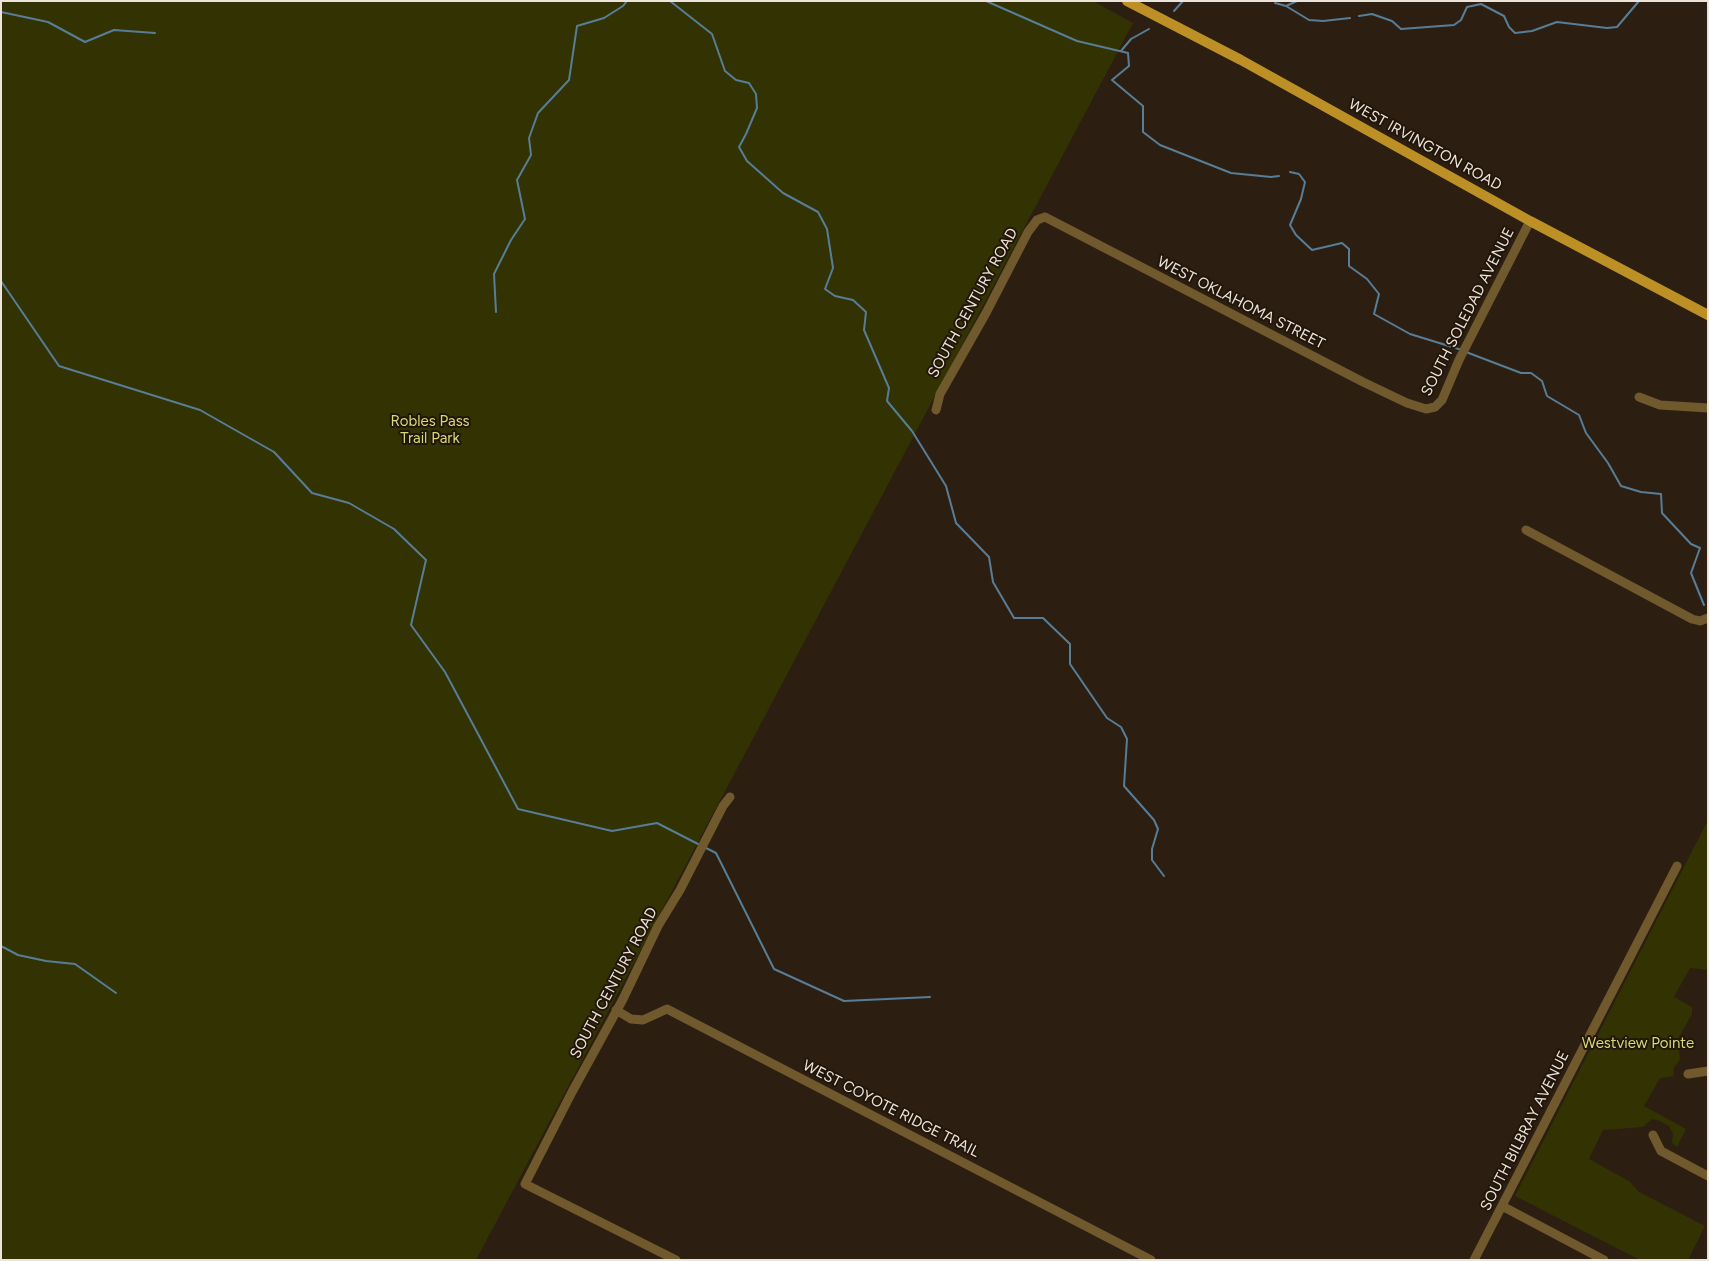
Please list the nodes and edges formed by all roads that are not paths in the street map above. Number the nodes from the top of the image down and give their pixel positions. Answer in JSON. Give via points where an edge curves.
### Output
{"nodes":[{"id":1,"x":1127,"y":1,"type":"edge"},
{"id":2,"x":1045,"y":217,"type":"joint"},
{"id":3,"x":1530,"y":221,"type":"junction"},
{"id":4,"x":1708,"y":315,"type":"edge"},
{"id":5,"x":1639,"y":397,"type":"dead end"},
{"id":6,"x":1708,"y":408,"type":"edge"},
{"id":7,"x":1426,"y":409,"type":"joint"},
{"id":8,"x":936,"y":410,"type":"dead end"},
{"id":9,"x":1526,"y":530,"type":"dead end"},
{"id":10,"x":1705,"y":619,"type":"edge"},
{"id":11,"x":730,"y":797,"type":"dead end"},
{"id":12,"x":1677,"y":866,"type":"dead end"},
{"id":13,"x":616,"y":1010,"type":"junction"},
{"id":14,"x":1708,"y":1071,"type":"edge"},
{"id":15,"x":1688,"y":1074,"type":"dead end"},
{"id":16,"x":1653,"y":1135,"type":"dead end"},
{"id":17,"x":1708,"y":1176,"type":"edge"},
{"id":18,"x":1502,"y":1206,"type":"junction"},
{"id":19,"x":676,"y":1260,"type":"edge"},
{"id":20,"x":1151,"y":1260,"type":"edge"},
{"id":21,"x":1474,"y":1260,"type":"edge"},
{"id":22,"x":1604,"y":1260,"type":"edge"}],
"edges":[{"from":1,"to":3,"type":"main road","name":"WEST IRVINGTON ROAD","via":[[1242,60]]},
{"from":2,"to":7,"type":"street","name":"WEST OKLAHOMA STREET","via":[[1363,382]]},
{"from":2,"to":8,"type":"street","name":"SOUTH CENTURY ROAD","via":[[1037,220],[1028,232],[940,394]]},
{"from":3,"to":4,"type":"main road","name":"WEST IRVINGTON ROAD"},
{"from":3,"to":7,"type":"street","name":"SOUTH SOLEDAD AVENUE","via":[[1459,360],[1442,400],[1435,407]]},
{"from":5,"to":6,"type":"street","via":[[1660,405]]},
{"from":9,"to":10,"type":"street","via":[[1692,619]]},
{"from":11,"to":13,"type":"street","name":"SOUTH CENTURY ROAD","via":[[658,926]]},
{"from":12,"to":18,"type":"street","name":"SOUTH BILBRAY AVENUE"},
{"from":13,"to":19,"type":"street","name":"SOUTH CENTURY ROAD","via":[[525,1184]]},
{"from":13,"to":20,"type":"street","name":"WEST COYOTE RIDGE TRAIL","via":[[631,1019],[643,1020],[667,1009]]},
{"from":14,"to":15,"type":"street"},
{"from":16,"to":17,"type":"street","via":[[1661,1151]]},
{"from":18,"to":21,"type":"street","name":"SOUTH BILBRAY AVENUE"},
{"from":18,"to":22,"type":"street"}]}
